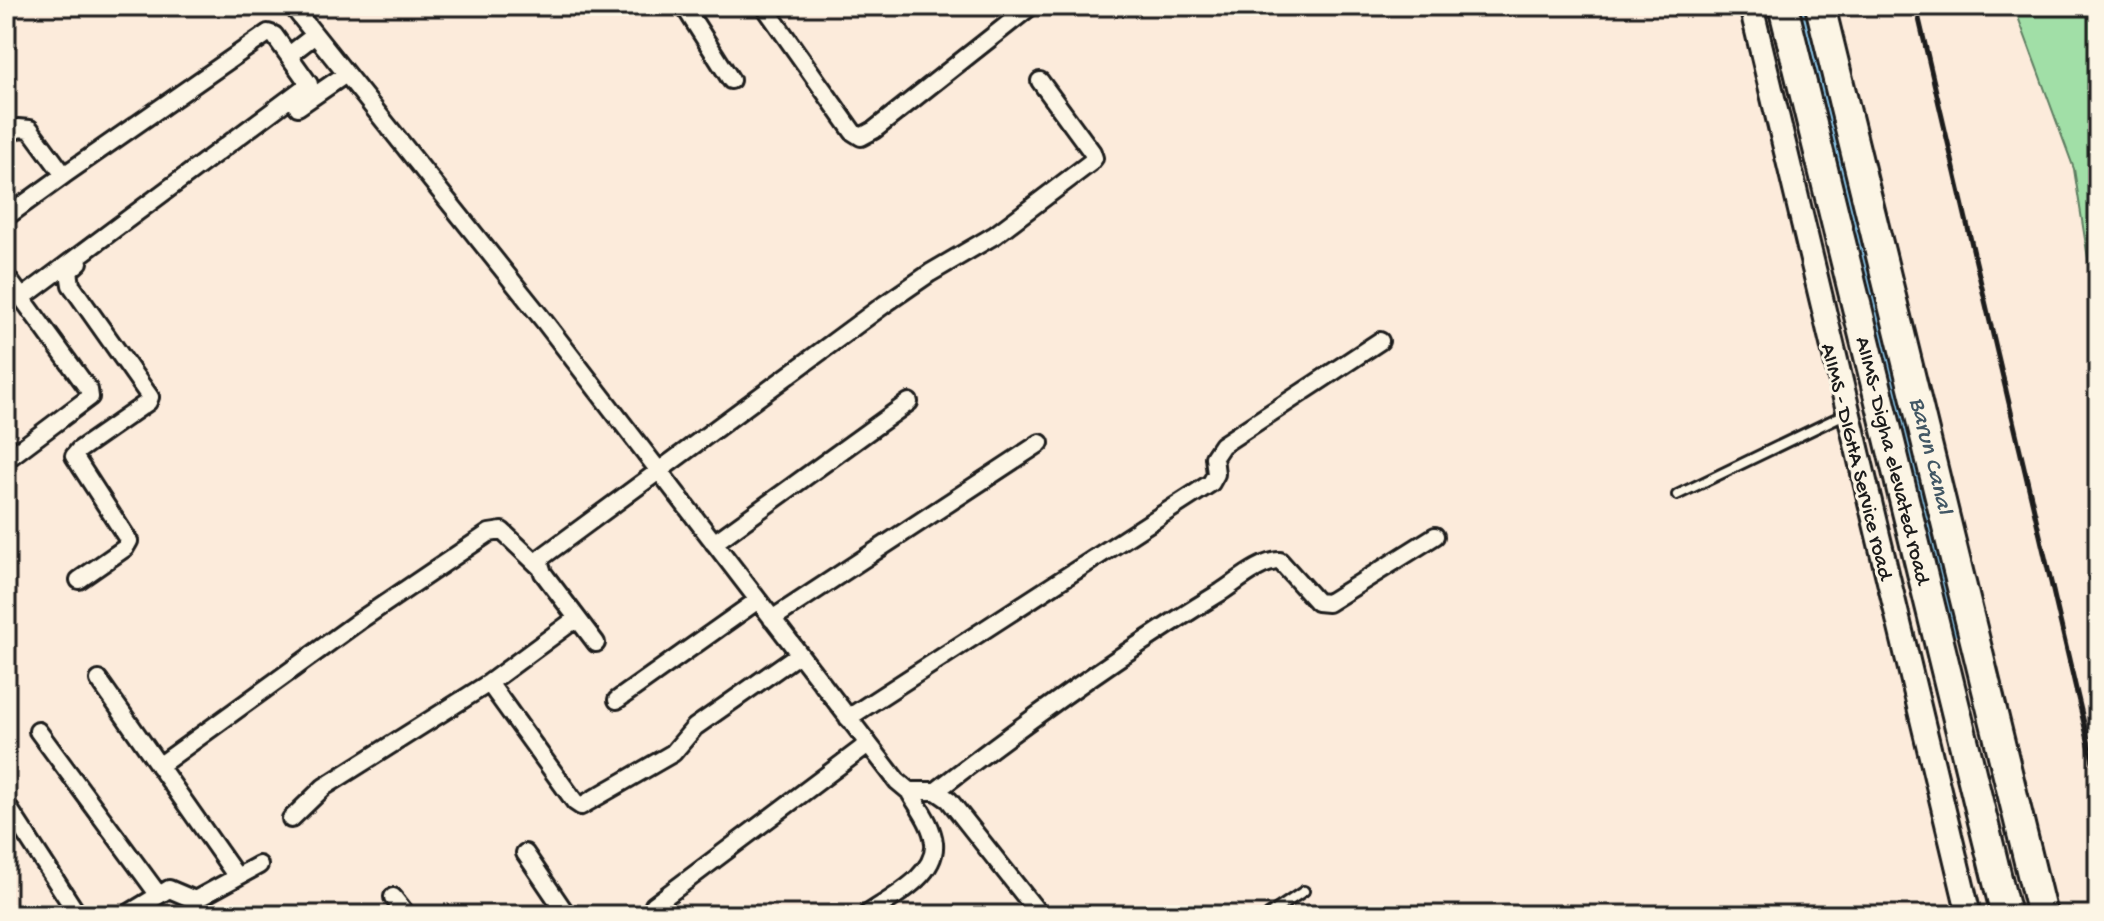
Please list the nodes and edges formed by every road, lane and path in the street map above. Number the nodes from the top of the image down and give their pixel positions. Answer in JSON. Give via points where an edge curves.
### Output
{"nodes":[{"id":1,"x":292,"y":6,"type":"edge"},
{"id":2,"x":764,"y":6,"type":"edge"},
{"id":3,"x":1031,"y":6,"type":"edge"},
{"id":4,"x":1751,"y":6,"type":"edge"},
{"id":5,"x":1783,"y":6,"type":"edge"},
{"id":6,"x":1820,"y":6,"type":"edge"},
{"id":7,"x":689,"y":8,"type":"edge"},
{"id":8,"x":315,"y":35,"type":"junction"},
{"id":9,"x":289,"y":55,"type":"junction"},
{"id":10,"x":346,"y":74,"type":"junction"},
{"id":11,"x":731,"y":80,"type":"dead end"},
{"id":12,"x":1040,"y":81,"type":"dead end"},
{"id":13,"x":6,"y":137,"type":"edge"},
{"id":14,"x":64,"y":175,"type":"junction"},
{"id":15,"x":6,"y":217,"type":"edge"},
{"id":16,"x":6,"y":276,"type":"edge"},
{"id":17,"x":22,"y":298,"type":"junction"},
{"id":18,"x":1380,"y":341,"type":"dead end"},
{"id":19,"x":909,"y":402,"type":"dead end"},
{"id":20,"x":1847,"y":413,"type":"junction"},
{"id":21,"x":1040,"y":443,"type":"dead end"},
{"id":22,"x":6,"y":460,"type":"edge"},
{"id":23,"x":658,"y":470,"type":"junction"},
{"id":24,"x":1677,"y":495,"type":"dead end"},
{"id":25,"x":1435,"y":536,"type":"dead end"},
{"id":26,"x":714,"y":543,"type":"junction"},
{"id":27,"x":541,"y":568,"type":"junction"},
{"id":28,"x":79,"y":580,"type":"dead end"},
{"id":29,"x":758,"y":600,"type":"junction"},
{"id":30,"x":577,"y":618,"type":"junction"},
{"id":31,"x":772,"y":619,"type":"junction"},
{"id":32,"x":596,"y":643,"type":"dead end"},
{"id":33,"x":799,"y":654,"type":"junction"},
{"id":34,"x":99,"y":680,"type":"dead end"},
{"id":35,"x":489,"y":683,"type":"junction"},
{"id":36,"x":617,"y":700,"type":"dead end"},
{"id":37,"x":848,"y":718,"type":"junction"},
{"id":38,"x":38,"y":731,"type":"dead end"},
{"id":39,"x":868,"y":744,"type":"junction"},
{"id":40,"x":159,"y":766,"type":"junction"},
{"id":41,"x":909,"y":791,"type":"junction"},
{"id":42,"x":936,"y":791,"type":"junction"},
{"id":43,"x":6,"y":804,"type":"edge"},
{"id":44,"x":291,"y":819,"type":"dead end"},
{"id":45,"x":525,"y":853,"type":"dead end"},
{"id":46,"x":259,"y":865,"type":"dead end"},
{"id":47,"x":237,"y":877,"type":"junction"},
{"id":48,"x":1304,"y":891,"type":"dead end"},
{"id":49,"x":158,"y":894,"type":"junction"},
{"id":50,"x":393,"y":897,"type":"dead end"},
{"id":51,"x":654,"y":905,"type":"dead end"},
{"id":52,"x":78,"y":915,"type":"edge"},
{"id":53,"x":126,"y":915,"type":"edge"},
{"id":54,"x":407,"y":915,"type":"edge"},
{"id":55,"x":567,"y":915,"type":"edge"},
{"id":56,"x":866,"y":915,"type":"edge"},
{"id":57,"x":1040,"y":915,"type":"edge"},
{"id":58,"x":1268,"y":915,"type":"edge"},
{"id":59,"x":1969,"y":915,"type":"edge"},
{"id":60,"x":2006,"y":915,"type":"edge"},
{"id":61,"x":2042,"y":915,"type":"edge"}],
"edges":[{"from":1,"to":8,"type":"street"},
{"from":2,"to":3,"type":"street","via":[[861,137]]},
{"from":4,"to":20,"type":"main road","name":"AIIMS - DIGHA Service road"},
{"from":5,"to":60,"type":"highway","name":"AIIMS- Digha elevated road"},
{"from":6,"to":61,"type":"highway","name":"AIIMS- Digha elevated road"},
{"from":7,"to":11,"type":"street"},
{"from":8,"to":9,"type":"street"},
{"from":8,"to":10,"type":"street"},
{"from":9,"to":14,"type":"street","via":[[274,35],[262,35]]},
{"from":9,"to":17,"type":"street","via":[[309,84],[305,89]]},
{"from":10,"to":23,"type":"street"},
{"from":10,"to":28,"type":"street","via":[[69,271],[71,285],[150,397],[74,456],[129,541]]},
{"from":12,"to":23,"type":"street","via":[[1092,152],[1093,161]]},
{"from":13,"to":14,"type":"street","via":[[18,128],[30,129]]},
{"from":14,"to":15,"type":"street"},
{"from":16,"to":17,"type":"street"},
{"from":17,"to":22,"type":"street","via":[[90,397]]},
{"from":18,"to":37,"type":"street","via":[[1222,445],[1214,457],[1211,483]]},
{"from":19,"to":26,"type":"street"},
{"from":20,"to":24,"type":"lane"},
{"from":20,"to":59,"type":"main road","name":"AIIMS - DIGHA Service road"},
{"from":21,"to":31,"type":"street"},
{"from":23,"to":26,"type":"street"},
{"from":23,"to":27,"type":"street","via":[[546,554]]},
{"from":25,"to":42,"type":"street","via":[[1328,603],[1317,602],[1280,561],[1263,566],[1067,693]]},
{"from":26,"to":29,"type":"street"},
{"from":27,"to":30,"type":"street"},
{"from":27,"to":40,"type":"street","via":[[502,531],[489,533]]},
{"from":29,"to":31,"type":"street"},
{"from":29,"to":36,"type":"street"},
{"from":30,"to":32,"type":"street"},
{"from":30,"to":35,"type":"street"},
{"from":31,"to":33,"type":"street"},
{"from":33,"to":35,"type":"street","via":[[695,727],[673,753],[584,805],[575,802]]},
{"from":33,"to":37,"type":"street"},
{"from":34,"to":40,"type":"street"},
{"from":35,"to":44,"type":"street","via":[[324,787]]},
{"from":37,"to":39,"type":"street"},
{"from":38,"to":49,"type":"street"},
{"from":39,"to":41,"type":"street"},
{"from":39,"to":51,"type":"street"},
{"from":40,"to":47,"type":"street"},
{"from":41,"to":42,"type":"street"},
{"from":41,"to":56,"type":"street","via":[[934,843],[930,863]]},
{"from":42,"to":57,"type":"street","via":[[949,800]]},
{"from":43,"to":52,"type":"street"},
{"from":45,"to":55,"type":"street"},
{"from":46,"to":47,"type":"street"},
{"from":47,"to":49,"type":"street","via":[[195,900],[173,889]]},
{"from":48,"to":58,"type":"lane"},
{"from":49,"to":53,"type":"street"},
{"from":50,"to":54,"type":"street"}]}
